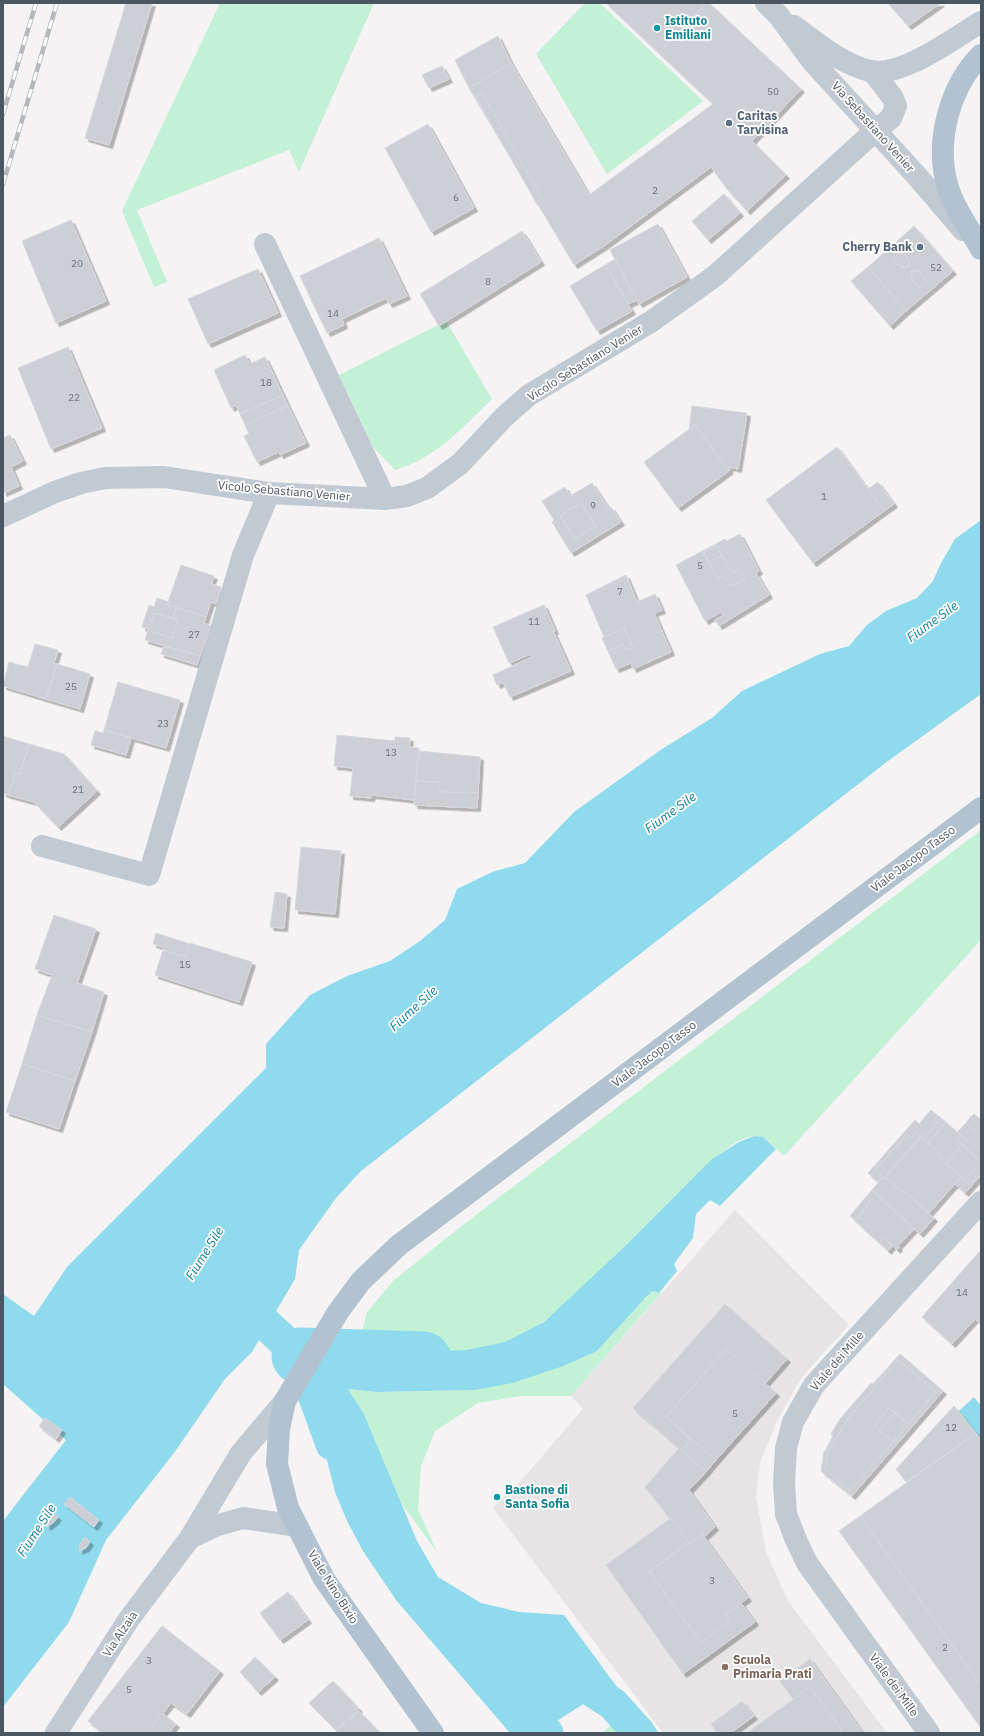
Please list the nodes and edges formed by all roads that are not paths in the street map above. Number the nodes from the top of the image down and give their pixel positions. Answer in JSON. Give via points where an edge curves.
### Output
{"nodes":[{"id":1,"x":772,"y":9,"type":"edge"},
{"id":2,"x":981,"y":22,"type":"edge"},
{"id":3,"x":981,"y":55,"type":"edge"},
{"id":4,"x":915,"y":61,"type":"junction"},
{"id":5,"x":872,"y":71,"type":"junction"},
{"id":6,"x":887,"y":90,"type":"junction"},
{"id":7,"x":861,"y":114,"type":"junction"},
{"id":8,"x":876,"y":131,"type":"junction"},
{"id":9,"x":265,"y":244,"type":"dead end"},
{"id":10,"x":981,"y":250,"type":"edge"},
{"id":11,"x":269,"y":493,"type":"junction"},
{"id":12,"x":385,"y":499,"type":"junction"},
{"id":13,"x":3,"y":516,"type":"edge"},
{"id":14,"x":981,"y":808,"type":"edge"},
{"id":15,"x":42,"y":846,"type":"dead end"},
{"id":16,"x":981,"y":1202,"type":"edge"},
{"id":17,"x":285,"y":1401,"type":"junction"},
{"id":18,"x":297,"y":1526,"type":"junction"},
{"id":19,"x":190,"y":1538,"type":"junction"},
{"id":20,"x":56,"y":1733,"type":"edge"},
{"id":21,"x":433,"y":1733,"type":"edge"},
{"id":22,"x":928,"y":1733,"type":"edge"}],
"edges":[{"from":1,"to":5,"type":"street","via":[[837,57]]},
{"from":1,"to":7,"type":"street","name":"Via Sebastiano Venier","via":[[812,61]]},
{"from":2,"to":4,"type":"street"},
{"from":3,"to":10,"type":"main road","via":[[974,62],[952,101],[943,142],[946,184],[954,204]]},
{"from":4,"to":5,"type":"street","via":[[888,71]]},
{"from":4,"to":6,"type":"street"},
{"from":5,"to":6,"type":"street"},
{"from":6,"to":7,"type":"street"},
{"from":6,"to":8,"type":"street","name":"Vicolo Sebastiano Venier","via":[[893,98],[896,111]]},
{"from":7,"to":8,"type":"street","name":"Via Sebastiano Venier"},
{"from":8,"to":10,"type":"street","name":"Via Sebastiano Venier"},
{"from":8,"to":12,"type":"street","name":"Vicolo Sebastiano Venier","via":[[715,276],[652,321],[529,395],[444,477],[427,488],[407,496]]},
{"from":9,"to":12,"type":"street"},
{"from":11,"to":12,"type":"street","name":"Vicolo Sebastiano Venier"},
{"from":11,"to":13,"type":"street","name":"Vicolo Sebastiano Venier","via":[[164,477],[105,478],[56,492]]},
{"from":11,"to":15,"type":"street","via":[[244,555],[149,875]]},
{"from":14,"to":17,"type":"main road","name":"Viale Jacopo Tasso","via":[[399,1245],[361,1281],[338,1312]]},
{"from":16,"to":22,"type":"street","name":"Viale dei Mille","via":[[814,1385],[793,1422],[786,1448],[786,1514],[807,1563]]},
{"from":17,"to":18,"type":"main road","name":"Viale Nino Bixio","via":[[279,1429],[277,1464],[288,1508]]},
{"from":17,"to":19,"type":"street","name":"Via Alzaia","via":[[241,1453]]},
{"from":18,"to":19,"type":"street","name":"Via Alzaia","via":[[243,1518],[214,1526]]},
{"from":18,"to":21,"type":"main road","name":"Viale Nino Bixio","via":[[324,1579]]},
{"from":19,"to":20,"type":"street","name":"Via Alzaia","via":[[129,1619]]}]}
